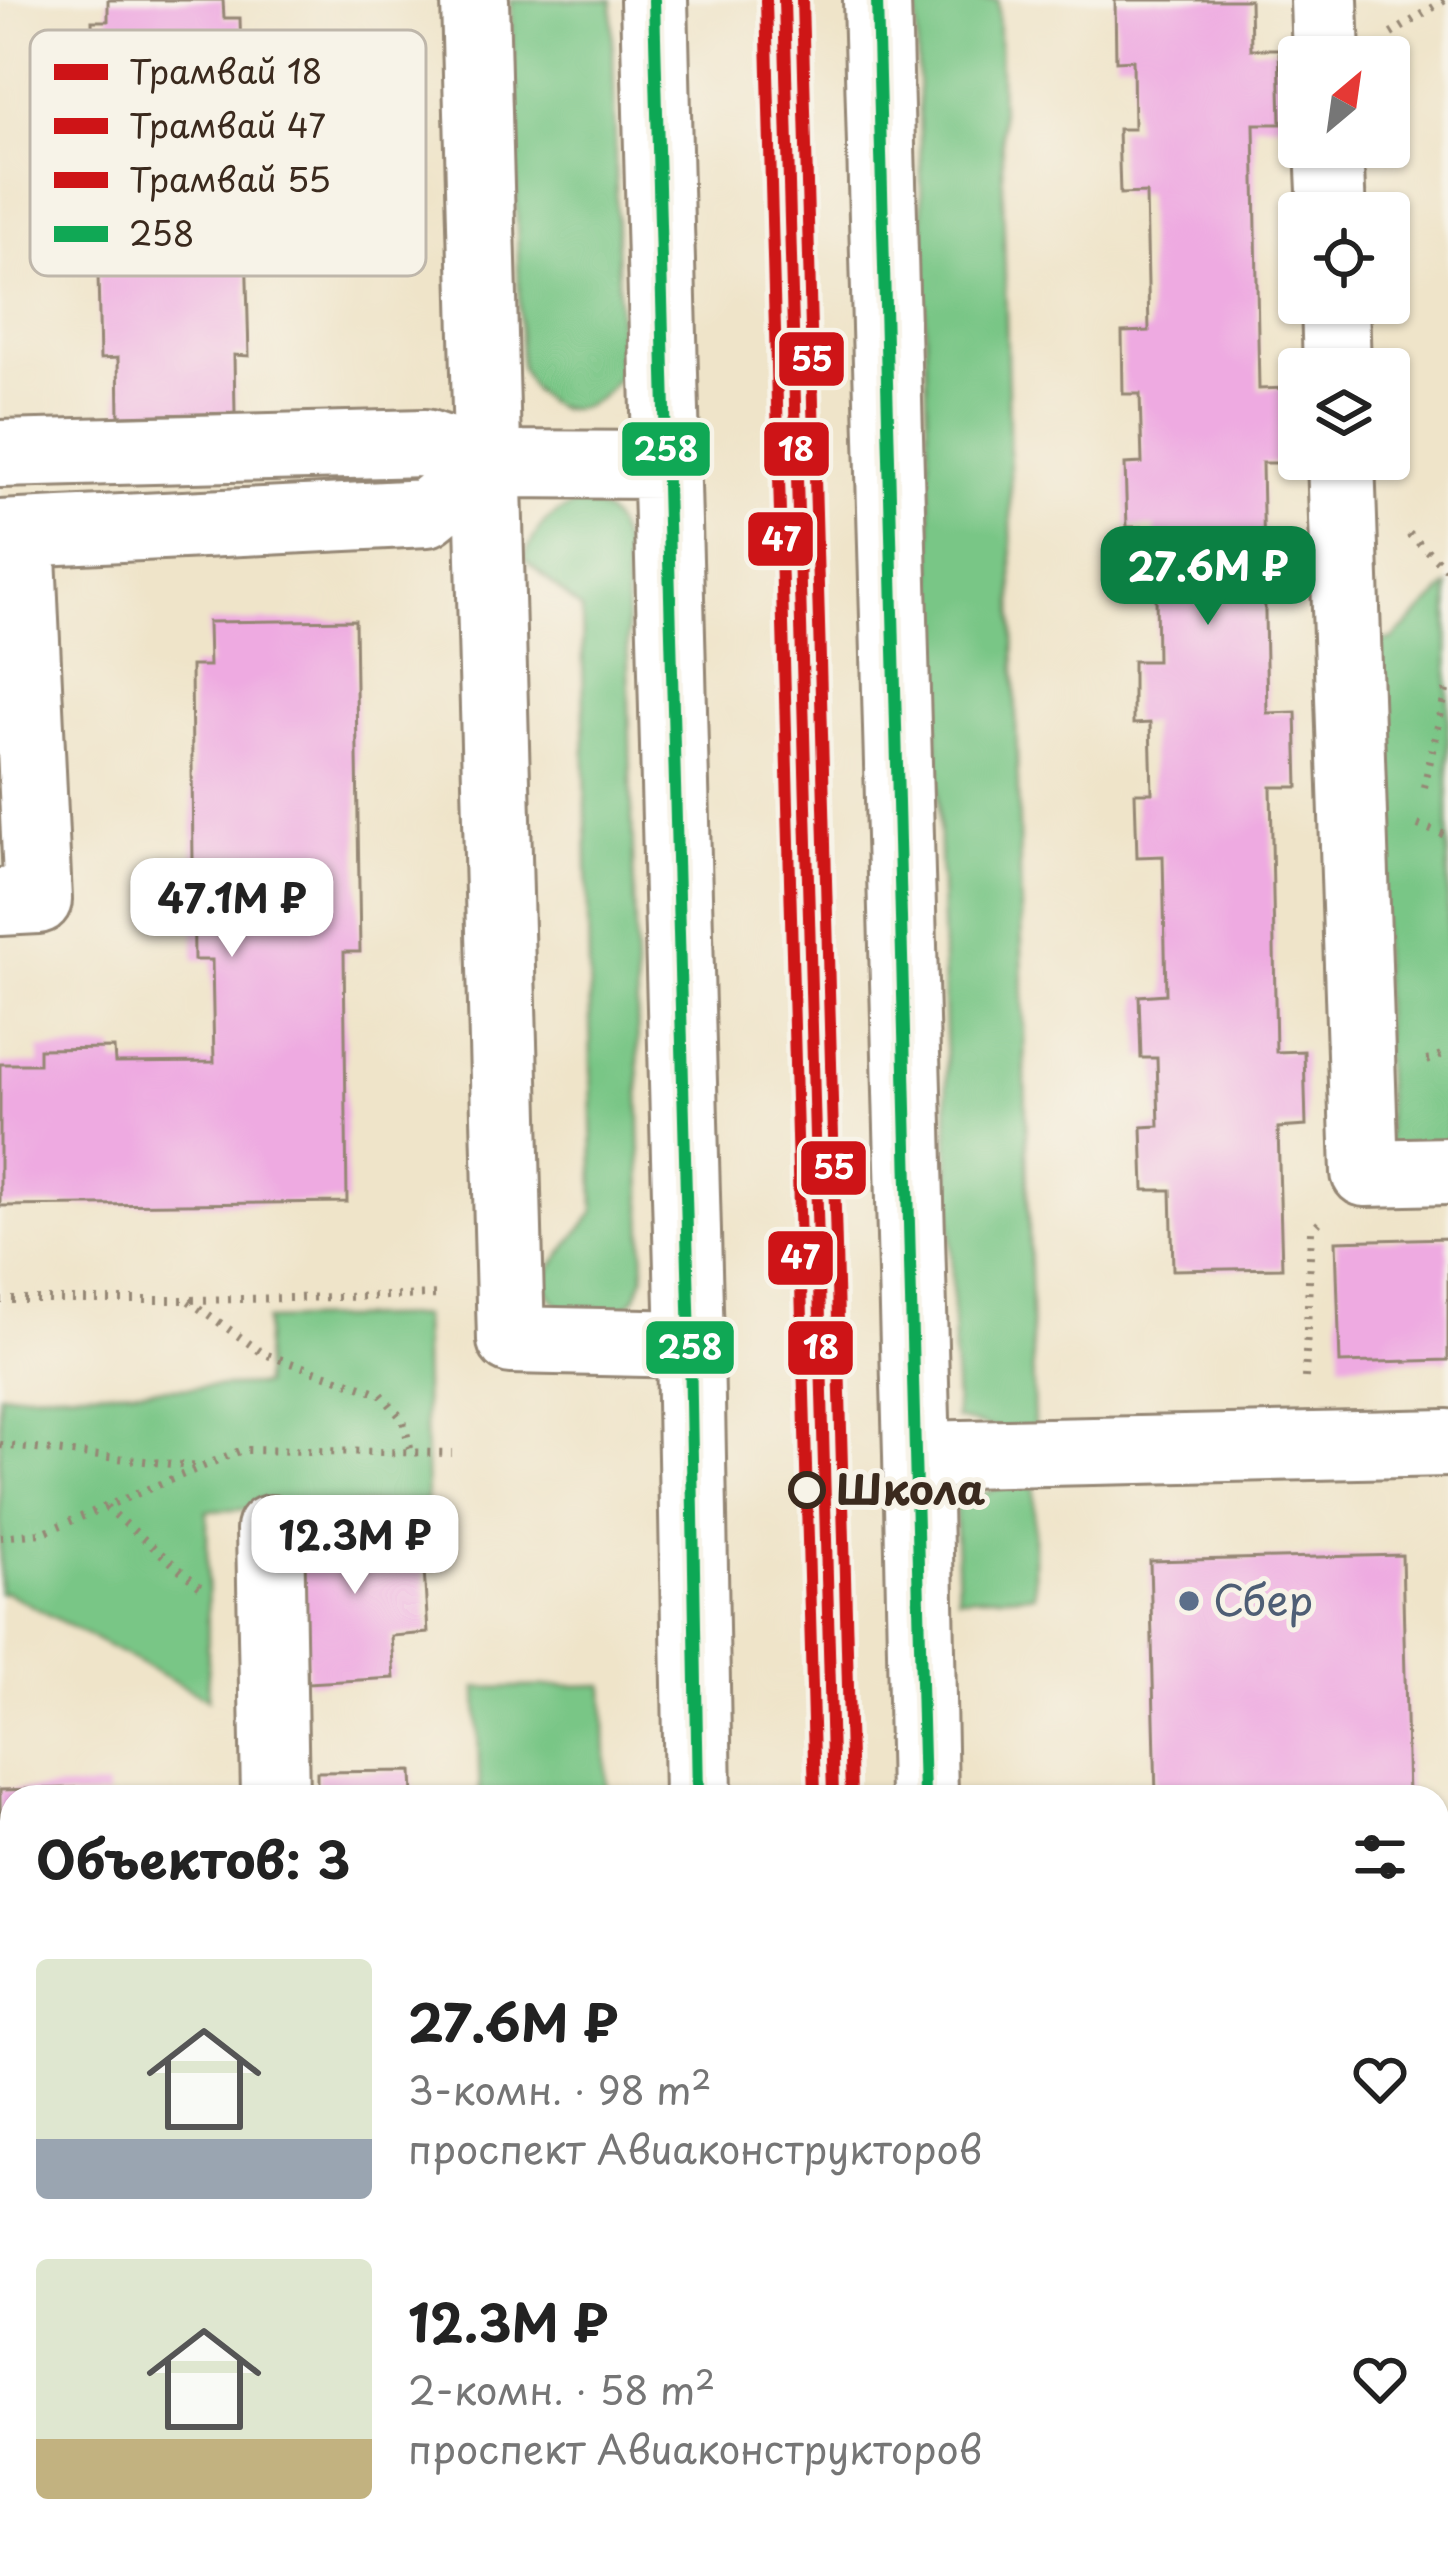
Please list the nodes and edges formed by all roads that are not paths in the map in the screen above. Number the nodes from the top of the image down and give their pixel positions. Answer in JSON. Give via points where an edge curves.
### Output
{"nodes":[{"id":1,"x":476,"y":0,"type":"edge"},
{"id":2,"x":654,"y":0,"type":"edge"},
{"id":3,"x":877,"y":0,"type":"edge"},
{"id":4,"x":1324,"y":0,"type":"edge"},
{"id":5,"x":1325,"y":36,"type":"edge"},
{"id":6,"x":0,"y":454,"type":"edge"},
{"id":7,"x":488,"y":464,"type":"junction"},
{"id":8,"x":665,"y":465,"type":"junction"},
{"id":9,"x":1342,"y":480,"type":"edge"},
{"id":10,"x":11,"y":534,"type":"edge"},
{"id":11,"x":0,"y":902,"type":"edge"},
{"id":12,"x":1448,"y":1171,"type":"edge"},
{"id":13,"x":690,"y":1344,"type":"junction"},
{"id":14,"x":1448,"y":1442,"type":"edge"},
{"id":15,"x":917,"y":1455,"type":"junction"},
{"id":16,"x":270,"y":1529,"type":"dead end"},
{"id":17,"x":274,"y":1785,"type":"edge"},
{"id":18,"x":698,"y":1785,"type":"edge"},
{"id":19,"x":923,"y":1785,"type":"edge"}],
"edges":[{"from":1,"to":7,"type":"street"},
{"from":2,"to":8,"type":"street"},
{"from":3,"to":15,"type":"street"},
{"from":4,"to":5,"type":"street"},
{"from":6,"to":7,"type":"street","via":[[425,443]]},
{"from":7,"to":8,"type":"street"},
{"from":7,"to":10,"type":"street","via":[[427,513]]},
{"from":7,"to":13,"type":"street","via":[[511,1340]]},
{"from":8,"to":13,"type":"street"},
{"from":9,"to":12,"type":"street","via":[[1365,1173]]},
{"from":10,"to":11,"type":"street","via":[[38,900]]},
{"from":13,"to":18,"type":"street"},
{"from":14,"to":15,"type":"street"},
{"from":15,"to":19,"type":"street"},
{"from":16,"to":17,"type":"street"}]}
